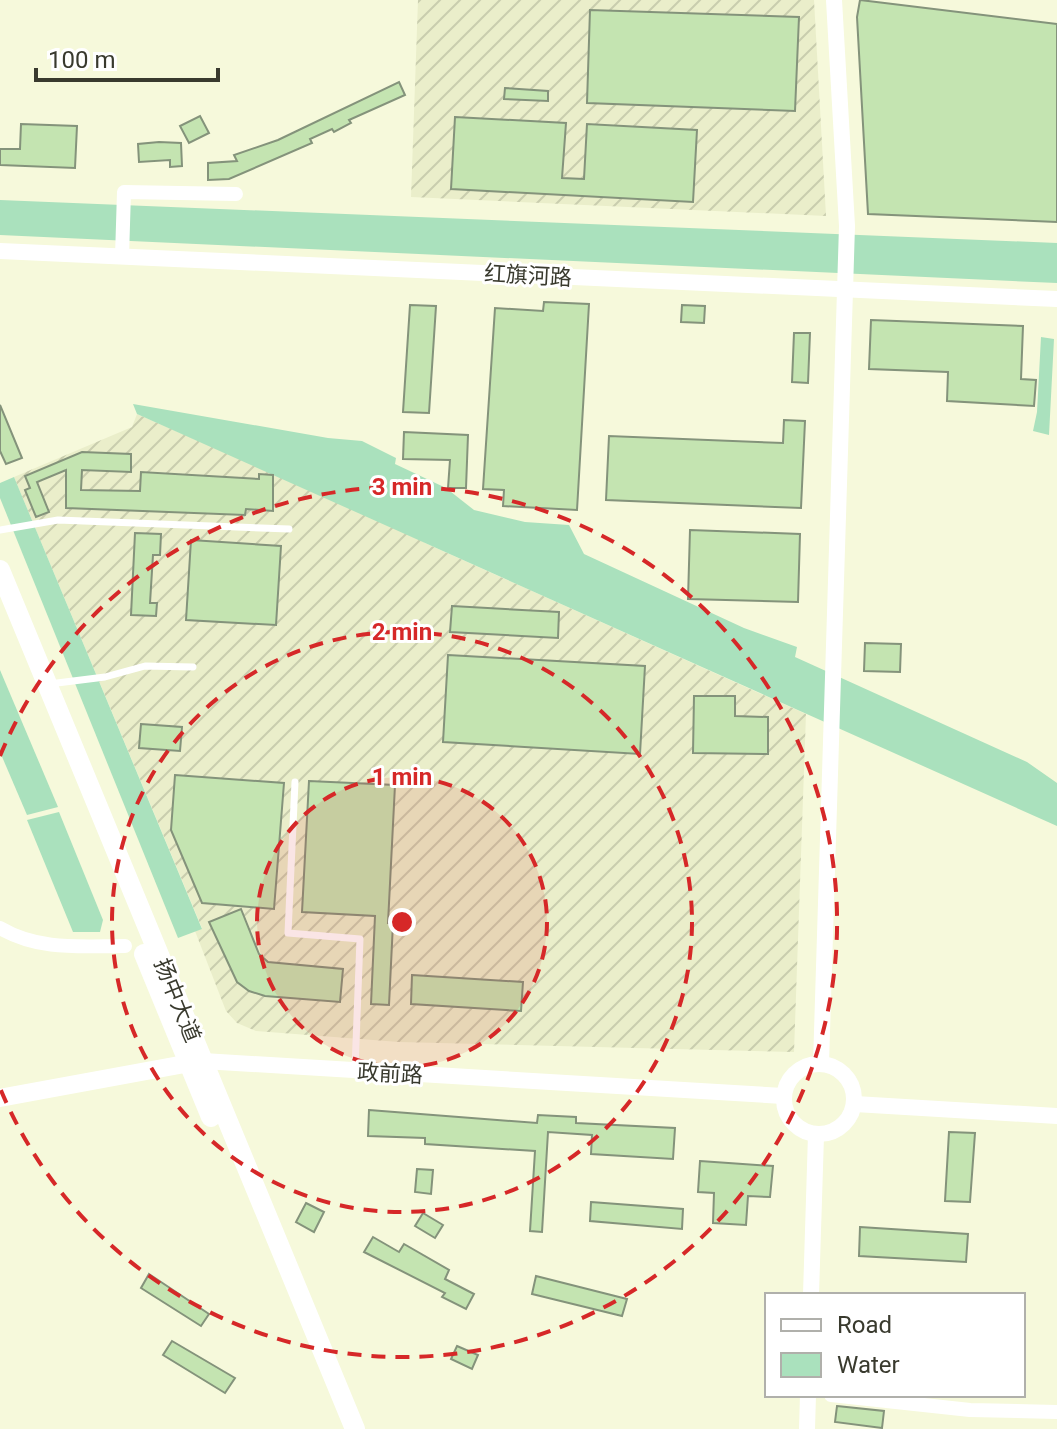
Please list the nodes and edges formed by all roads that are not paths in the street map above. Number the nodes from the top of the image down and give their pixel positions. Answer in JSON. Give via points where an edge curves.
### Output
{"nodes":[{"id":1,"x":834,"y":0,"type":"edge"},
{"id":2,"x":236,"y":194,"type":"dead end"},
{"id":3,"x":0,"y":251,"type":"edge"},
{"id":4,"x":122,"y":257,"type":"junction"},
{"id":5,"x":845,"y":286,"type":"junction"},
{"id":6,"x":1057,"y":299,"type":"edge"},
{"id":7,"x":289,"y":529,"type":"dead end"},
{"id":8,"x":0,"y":530,"type":"edge"},
{"id":9,"x":0,"y":570,"type":"edge"},
{"id":10,"x":0,"y":607,"type":"edge"},
{"id":11,"x":193,"y":667,"type":"dead end"},
{"id":12,"x":47,"y":684,"type":"junction"},
{"id":13,"x":295,"y":782,"type":"dead end"},
{"id":14,"x":0,"y":928,"type":"edge"},
{"id":15,"x":125,"y":946,"type":"dead end"},
{"id":16,"x":196,"y":1062,"type":"junction"},
{"id":17,"x":821,"y":1064,"type":"junction"},
{"id":18,"x":354,"y":1071,"type":"junction"},
{"id":19,"x":783,"y":1096,"type":"junction"},
{"id":20,"x":0,"y":1098,"type":"edge"},
{"id":21,"x":855,"y":1104,"type":"junction"},
{"id":22,"x":1057,"y":1116,"type":"edge"},
{"id":23,"x":816,"y":1135,"type":"junction"},
{"id":24,"x":811,"y":1293,"type":"edge"},
{"id":25,"x":808,"y":1397,"type":"edge"},
{"id":26,"x":850,"y":1397,"type":"edge"},
{"id":27,"x":1057,"y":1412,"type":"edge"},
{"id":28,"x":340,"y":1429,"type":"edge"},
{"id":29,"x":355,"y":1429,"type":"edge"},
{"id":30,"x":807,"y":1429,"type":"edge"}],
"edges":[{"from":1,"to":5,"type":"street","via":[[847,226]]},
{"from":2,"to":4,"type":"street","via":[[124,192]]},
{"from":3,"to":4,"type":"street","name":"红旗河路"},
{"from":4,"to":5,"type":"street","name":"红旗河路"},
{"from":5,"to":6,"type":"street","name":"红旗河路"},
{"from":5,"to":17,"type":"street"},
{"from":7,"to":8,"type":"lane","via":[[58,520]]},
{"from":9,"to":12,"type":"main road","name":"扬中大道"},
{"from":10,"to":16,"type":"main road","name":"扬中大道"},
{"from":11,"to":12,"type":"lane","via":[[145,666]]},
{"from":12,"to":16,"type":"main road","name":"扬中大道"},
{"from":13,"to":18,"type":"lane","via":[[288,933],[360,939]]},
{"from":14,"to":15,"type":"street","via":[[41,945]]},
{"from":16,"to":18,"type":"street","name":"政前路"},
{"from":16,"to":20,"type":"main road","name":"政前路"},
{"from":16,"to":28,"type":"main road","name":"扬中大道"},
{"from":16,"to":29,"type":"main road","name":"扬中大道"},
{"from":17,"to":19,"type":"street","via":[[796,1073]]},
{"from":17,"to":21,"type":"street","via":[[847,1077]]},
{"from":18,"to":19,"type":"street","name":"政前路"},
{"from":19,"to":23,"type":"street","via":[[792,1122]]},
{"from":21,"to":22,"type":"street"},
{"from":21,"to":23,"type":"street","via":[[842,1127]]},
{"from":23,"to":24,"type":"street"},
{"from":25,"to":30,"type":"street"},
{"from":26,"to":27,"type":"street","via":[[970,1410]]}]}
